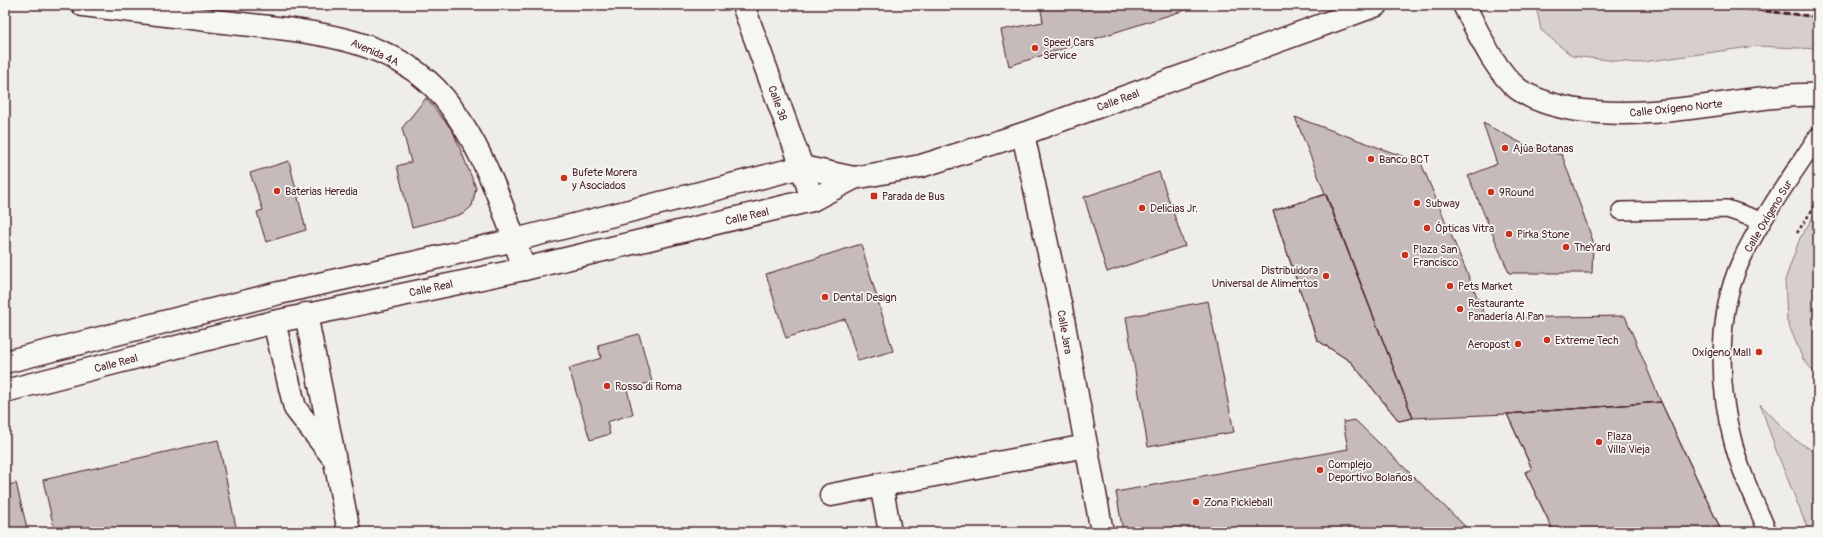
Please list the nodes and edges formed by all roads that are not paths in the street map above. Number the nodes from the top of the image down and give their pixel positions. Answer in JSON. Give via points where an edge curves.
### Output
{"nodes":[{"id":1,"x":83,"y":5,"type":"edge"},
{"id":2,"x":743,"y":5,"type":"edge"},
{"id":3,"x":1378,"y":5,"type":"edge"},
{"id":4,"x":1464,"y":5,"type":"edge"},
{"id":5,"x":1818,"y":95,"type":"edge"},
{"id":6,"x":1023,"y":134,"type":"junction"},
{"id":7,"x":1818,"y":136,"type":"edge"},
{"id":8,"x":802,"y":167,"type":"junction"},
{"id":9,"x":854,"y":178,"type":"junction"},
{"id":10,"x":812,"y":200,"type":"junction"},
{"id":11,"x":1621,"y":211,"type":"dead end"},
{"id":12,"x":1762,"y":221,"type":"junction"},
{"id":13,"x":515,"y":240,"type":"junction"},
{"id":14,"x":524,"y":269,"type":"junction"},
{"id":15,"x":306,"y":314,"type":"junction"},
{"id":16,"x":274,"y":322,"type":"junction"},
{"id":17,"x":5,"y":362,"type":"edge"},
{"id":18,"x":5,"y":392,"type":"edge"},
{"id":19,"x":1086,"y":446,"type":"junction"},
{"id":20,"x":336,"y":460,"type":"junction"},
{"id":21,"x":881,"y":484,"type":"junction"},
{"id":22,"x":831,"y":495,"type":"dead end"},
{"id":23,"x":349,"y":532,"type":"edge"},
{"id":24,"x":890,"y":532,"type":"edge"},
{"id":25,"x":1102,"y":532,"type":"edge"},
{"id":26,"x":1768,"y":532,"type":"edge"}],
"edges":[{"from":1,"to":13,"type":"main road","name":"Avenida 4A","via":[[322,33],[362,44],[394,59],[423,78],[443,97],[460,121],[494,183]]},
{"from":2,"to":8,"type":"main road","name":"Calle 38"},
{"from":3,"to":6,"type":"main road","name":"Calle Real"},
{"from":4,"to":5,"type":"main road","name":"Calle Oxígeno Norte","via":[[1505,76],[1518,89],[1538,100],[1558,106],[1596,113],[1644,114],[1771,97]]},
{"from":6,"to":9,"type":"main road","name":"Calle Real","via":[[921,166]]},
{"from":6,"to":19,"type":"main road","name":"Calle Jara","via":[[1061,308]]},
{"from":7,"to":12,"type":"lane","name":"Calle Oxígeno Sur"},
{"from":8,"to":9,"type":"main road","name":"Calle Real"},
{"from":8,"to":10,"type":"main road","name":"Calle 38"},
{"from":8,"to":13,"type":"main road","name":"Calle Real"},
{"from":9,"to":10,"type":"main road","name":"Calle Real"},
{"from":10,"to":14,"type":"main road","name":"Calle Real"},
{"from":11,"to":12,"type":"lane","via":[[1727,209]]},
{"from":12,"to":26,"type":"lane","name":"Calle Oxígeno Sur","via":[[1740,263],[1728,294],[1722,378],[1732,441]]},
{"from":13,"to":14,"type":"main road","name":"Avenida 4A"},
{"from":13,"to":17,"type":"main road","name":"Calle Real","via":[[279,293]]},
{"from":14,"to":15,"type":"main road","name":"Calle Real"},
{"from":15,"to":16,"type":"main road","name":"Calle Real"},
{"from":15,"to":20,"type":"main road"},
{"from":16,"to":18,"type":"main road","name":"Calle Real"},
{"from":16,"to":20,"type":"main road","via":[[295,408]]},
{"from":19,"to":21,"type":"main road"},
{"from":19,"to":25,"type":"main road","name":"Calle Jara"},
{"from":20,"to":23,"type":"main road"},
{"from":21,"to":22,"type":"main road"},
{"from":21,"to":24,"type":"main road"}]}
